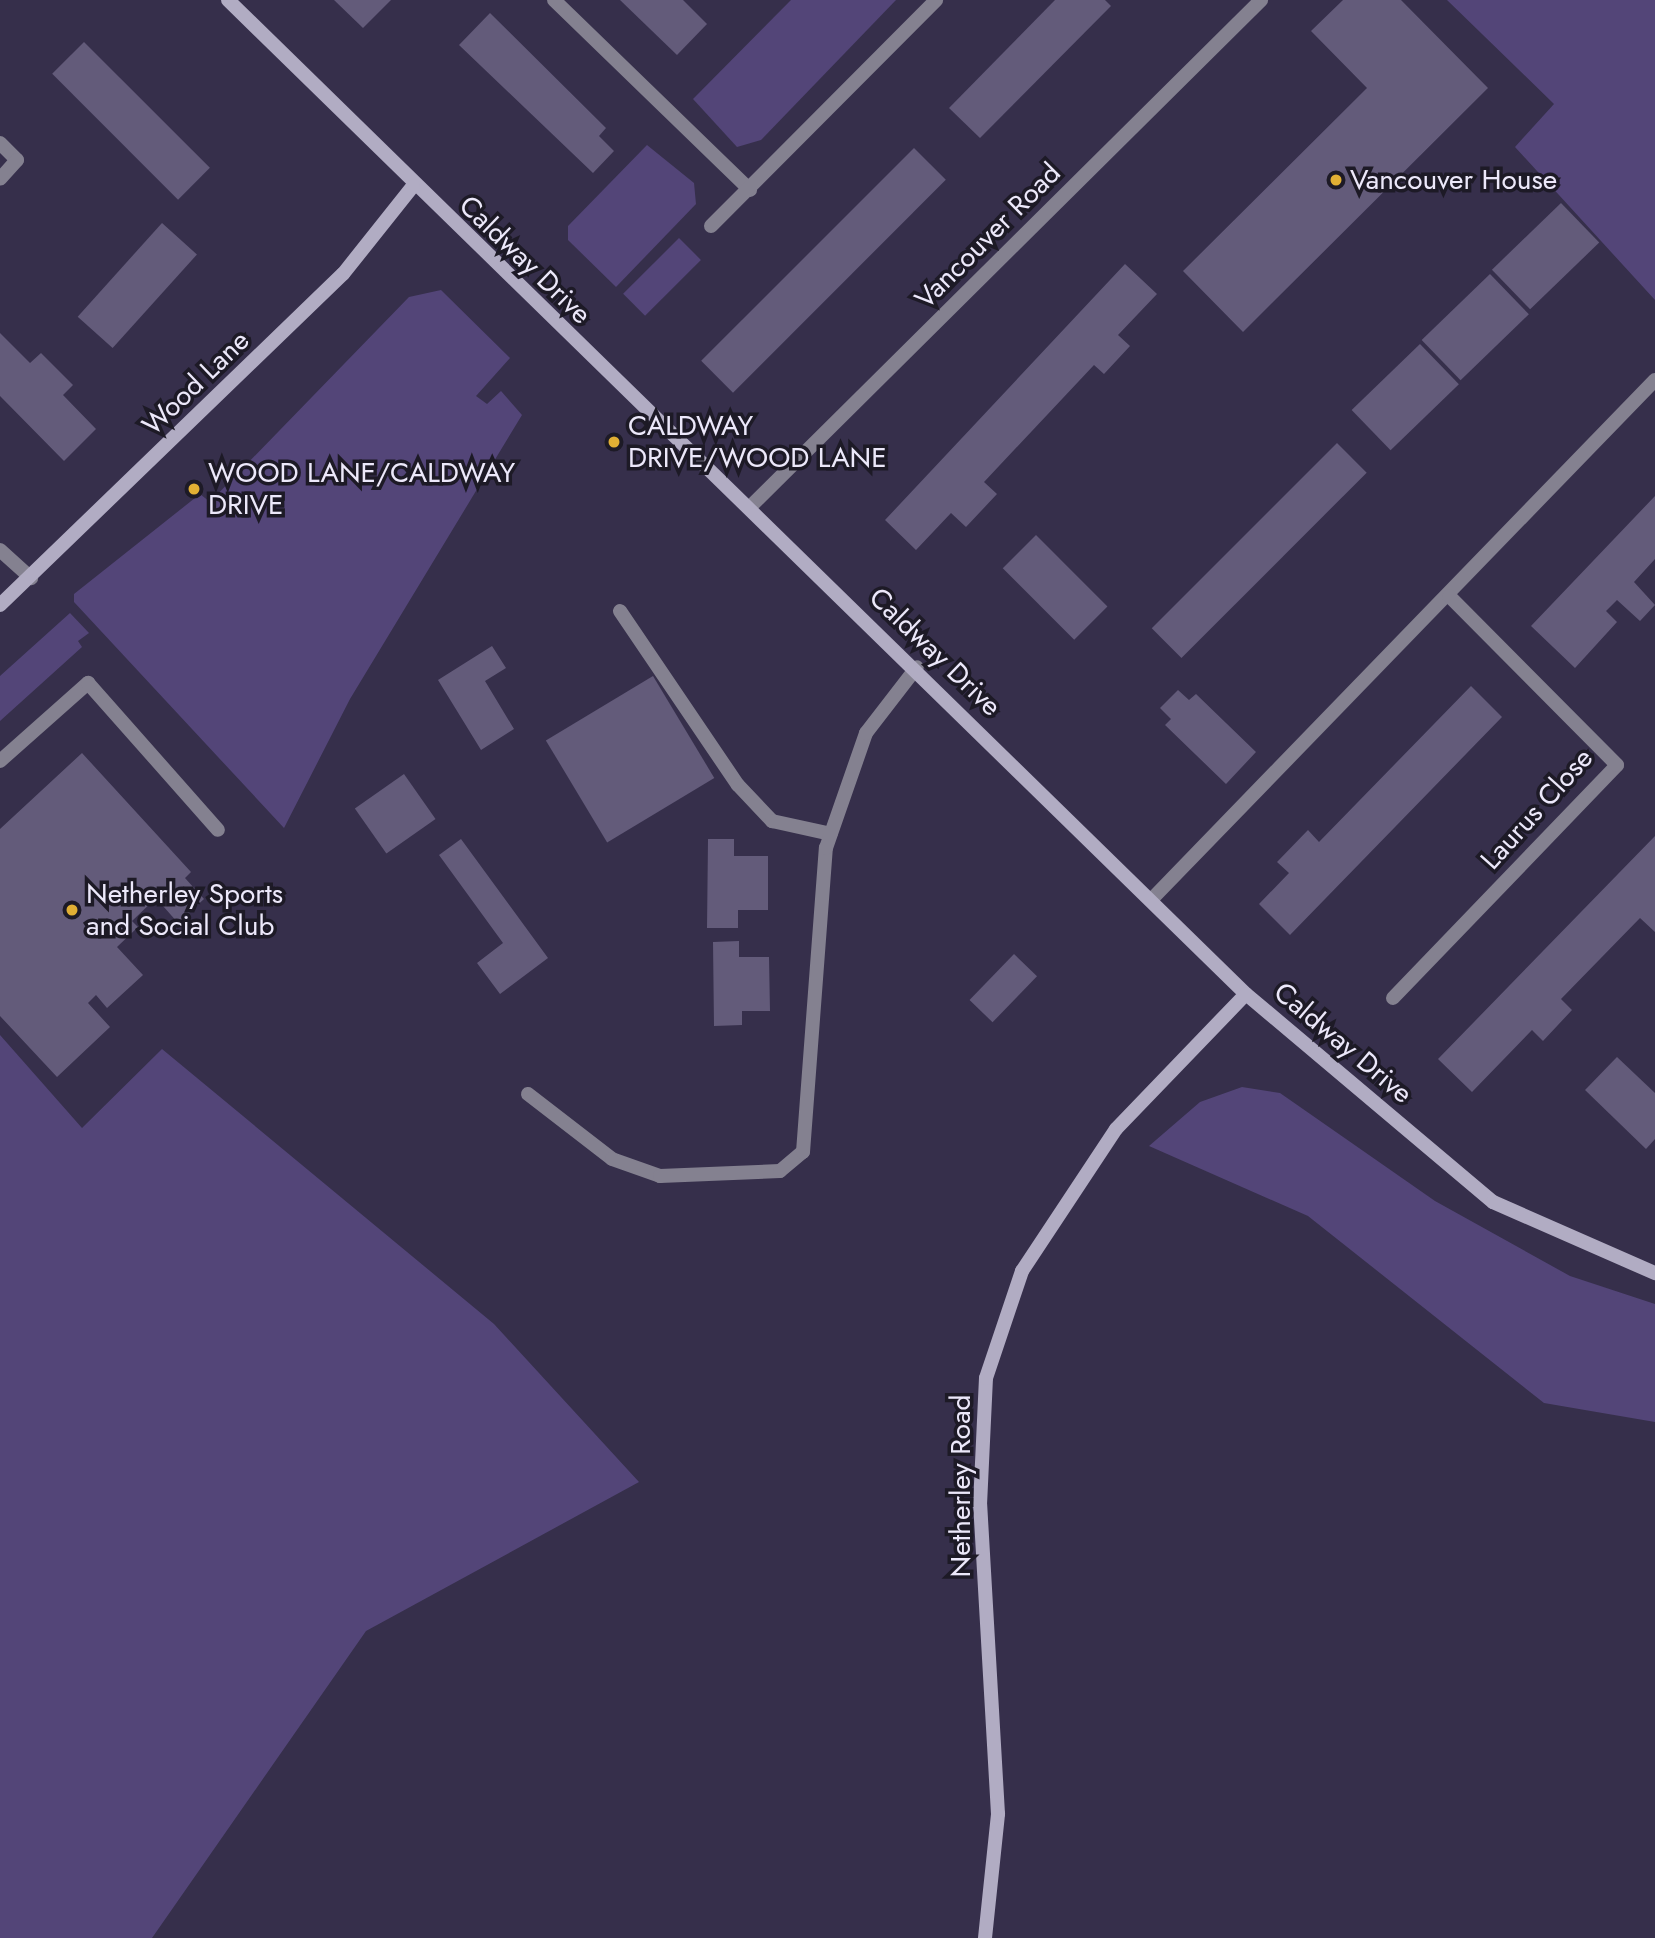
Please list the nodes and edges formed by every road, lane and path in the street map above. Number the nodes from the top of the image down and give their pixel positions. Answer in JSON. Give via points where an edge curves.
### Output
{"nodes":[{"id":1,"x":228,"y":0,"type":"edge"},
{"id":2,"x":554,"y":0,"type":"edge"},
{"id":3,"x":936,"y":0,"type":"edge"},
{"id":4,"x":1261,"y":0,"type":"edge"},
{"id":5,"x":0,"y":143,"type":"edge"},
{"id":6,"x":0,"y":179,"type":"edge"},
{"id":7,"x":413,"y":186,"type":"junction"},
{"id":8,"x":750,"y":190,"type":"junction"},
{"id":9,"x":711,"y":226,"type":"dead end"},
{"id":10,"x":1655,"y":380,"type":"edge"},
{"id":11,"x":750,"y":507,"type":"junction"},
{"id":12,"x":0,"y":550,"type":"edge"},
{"id":13,"x":31,"y":578,"type":"junction"},
{"id":14,"x":1449,"y":596,"type":"junction"},
{"id":15,"x":0,"y":605,"type":"edge"},
{"id":16,"x":621,"y":611,"type":"dead end"},
{"id":17,"x":917,"y":667,"type":"junction"},
{"id":18,"x":0,"y":761,"type":"edge"},
{"id":19,"x":218,"y":830,"type":"dead end"},
{"id":20,"x":831,"y":834,"type":"junction"},
{"id":21,"x":1151,"y":900,"type":"junction"},
{"id":22,"x":1246,"y":994,"type":"junction"},
{"id":23,"x":1393,"y":998,"type":"dead end"},
{"id":24,"x":528,"y":1094,"type":"dead end"},
{"id":25,"x":1655,"y":1273,"type":"edge"},
{"id":26,"x":985,"y":1938,"type":"edge"}],
"edges":[{"from":1,"to":7,"type":"main road","name":"Caldway Drive"},
{"from":2,"to":8,"type":"street"},
{"from":3,"to":8,"type":"street"},
{"from":4,"to":11,"type":"street","name":"Vancouver Road"},
{"from":5,"to":6,"type":"street","via":[[17,160]]},
{"from":7,"to":11,"type":"main road","name":"Caldway Drive"},
{"from":7,"to":13,"type":"main road","name":"Wood Lane","via":[[343,274]]},
{"from":8,"to":9,"type":"street"},
{"from":10,"to":14,"type":"street"},
{"from":11,"to":17,"type":"main road","name":"Caldway Drive"},
{"from":12,"to":13,"type":"street"},
{"from":13,"to":15,"type":"main road","name":"Wood Lane"},
{"from":14,"to":21,"type":"street"},
{"from":14,"to":23,"type":"street","name":"Laurus Close","via":[[1618,765]]},
{"from":16,"to":20,"type":"street","via":[[738,785],[772,821]]},
{"from":17,"to":20,"type":"street","via":[[866,733]]},
{"from":17,"to":21,"type":"main road","name":"Caldway Drive"},
{"from":18,"to":19,"type":"street","via":[[88,683]]},
{"from":20,"to":24,"type":"street","via":[[813,958],[803,1152],[780,1171],[660,1176],[612,1159]]},
{"from":21,"to":22,"type":"main road","name":"Caldway Drive"},
{"from":22,"to":25,"type":"main road","name":"Caldway Drive","via":[[1493,1202]]},
{"from":22,"to":26,"type":"main road","name":"Netherley Road","via":[[1116,1129],[1022,1271],[986,1378],[980,1505],[998,1814]]}]}
